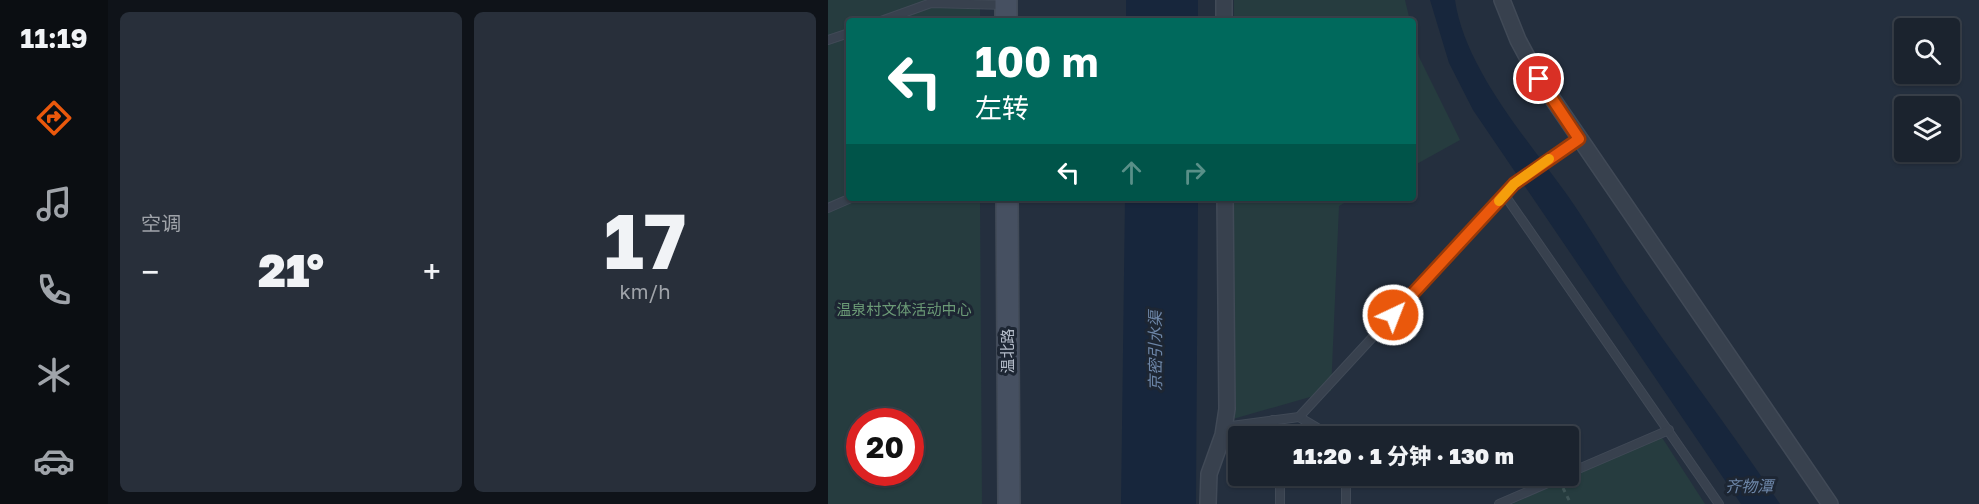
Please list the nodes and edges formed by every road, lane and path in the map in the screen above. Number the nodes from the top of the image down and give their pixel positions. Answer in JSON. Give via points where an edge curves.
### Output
{"nodes":[{"id":1,"x":1224,"y":0,"type":"edge"},
{"id":2,"x":1502,"y":0,"type":"edge"},
{"id":3,"x":1006,"y":9,"type":"edge"},
{"id":4,"x":889,"y":18,"type":"edge"},
{"id":5,"x":1224,"y":18,"type":"edge"},
{"id":6,"x":846,"y":34,"type":"edge"},
{"id":7,"x":828,"y":40,"type":"edge"},
{"id":8,"x":1579,"y":139,"type":"junction"},
{"id":9,"x":1504,"y":194,"type":"junction"},
{"id":10,"x":846,"y":200,"type":"edge"},
{"id":11,"x":1007,"y":201,"type":"edge"},
{"id":12,"x":1225,"y":201,"type":"edge"},
{"id":13,"x":828,"y":208,"type":"edge"},
{"id":14,"x":1299,"y":417,"type":"junction"},
{"id":15,"x":1273,"y":420,"type":"junction"},
{"id":16,"x":1274,"y":426,"type":"edge"},
{"id":17,"x":1314,"y":426,"type":"edge"},
{"id":18,"x":1224,"y":427,"type":"junction"},
{"id":19,"x":1669,"y":430,"type":"junction"},
{"id":20,"x":1579,"y":470,"type":"edge"},
{"id":21,"x":1280,"y":486,"type":"edge"},
{"id":22,"x":1346,"y":486,"type":"edge"},
{"id":23,"x":1540,"y":486,"type":"edge"},
{"id":24,"x":1564,"y":486,"type":"edge"},
{"id":25,"x":1009,"y":504,"type":"edge"},
{"id":26,"x":1208,"y":504,"type":"edge"},
{"id":27,"x":1280,"y":504,"type":"edge"},
{"id":28,"x":1346,"y":504,"type":"edge"},
{"id":29,"x":1499,"y":504,"type":"edge"},
{"id":30,"x":1571,"y":504,"type":"edge"},
{"id":31,"x":1719,"y":504,"type":"edge"},
{"id":32,"x":1830,"y":504,"type":"edge"}],
"edges":[{"from":1,"to":5,"type":"street"},
{"from":2,"to":8,"type":"street","via":[[1539,79]]},
{"from":3,"to":4,"type":"lane","via":[[931,3]]},
{"from":6,"to":7,"type":"lane"},
{"from":8,"to":9,"type":"lane"},
{"from":8,"to":32,"type":"street"},
{"from":9,"to":14,"type":"lane"},
{"from":9,"to":19,"type":"lane"},
{"from":10,"to":13,"type":"lane"},
{"from":11,"to":25,"type":"main road","name":"温北路"},
{"from":12,"to":18,"type":"street"},
{"from":14,"to":15,"type":"lane"},
{"from":14,"to":17,"type":"lane"},
{"from":15,"to":16,"type":"lane"},
{"from":15,"to":18,"type":"lane"},
{"from":18,"to":26,"type":"street","via":[[1209,474]]},
{"from":19,"to":20,"type":"lane"},
{"from":19,"to":31,"type":"lane"},
{"from":21,"to":27,"type":"lane"},
{"from":22,"to":28,"type":"lane"},
{"from":23,"to":29,"type":"lane"},
{"from":24,"to":30,"type":"path"}]}
